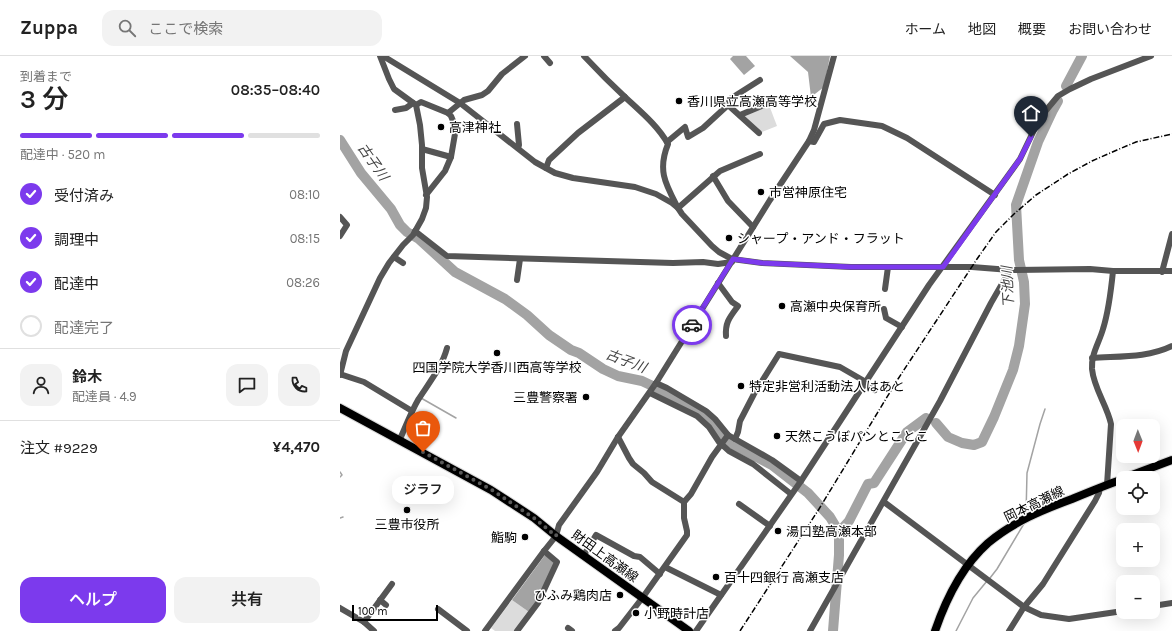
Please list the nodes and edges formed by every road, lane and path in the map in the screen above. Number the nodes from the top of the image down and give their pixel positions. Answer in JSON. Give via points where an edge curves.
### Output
{"nodes":[{"id":1,"x":380,"y":56,"type":"edge"},
{"id":2,"x":383,"y":56,"type":"edge"},
{"id":3,"x":525,"y":56,"type":"edge"},
{"id":4,"x":544,"y":56,"type":"edge"},
{"id":5,"x":584,"y":56,"type":"edge"},
{"id":6,"x":834,"y":56,"type":"edge"},
{"id":7,"x":1151,"y":56,"type":"edge"},
{"id":8,"x":550,"y":64,"type":"dead end"},
{"id":9,"x":760,"y":80,"type":"dead end"},
{"id":10,"x":625,"y":97,"type":"junction"},
{"id":11,"x":460,"y":103,"type":"junction"},
{"id":12,"x":769,"y":103,"type":"dead end"},
{"id":13,"x":415,"y":104,"type":"junction"},
{"id":14,"x":728,"y":105,"type":"junction"},
{"id":15,"x":395,"y":110,"type":"dead end"},
{"id":16,"x":448,"y":113,"type":"junction"},
{"id":17,"x":740,"y":115,"type":"junction"},
{"id":18,"x":516,"y":124,"type":"dead end"},
{"id":19,"x":759,"y":133,"type":"dead end"},
{"id":20,"x":809,"y":141,"type":"junction"},
{"id":21,"x":667,"y":142,"type":"junction"},
{"id":22,"x":518,"y":148,"type":"junction"},
{"id":23,"x":422,"y":149,"type":"junction"},
{"id":24,"x":760,"y":154,"type":"dead end"},
{"id":25,"x":451,"y":157,"type":"junction"},
{"id":26,"x":546,"y":168,"type":"junction"},
{"id":27,"x":713,"y":176,"type":"junction"},
{"id":28,"x":426,"y":195,"type":"junction"},
{"id":29,"x":995,"y":195,"type":"junction"},
{"id":30,"x":678,"y":208,"type":"junction"},
{"id":31,"x":340,"y":217,"type":"edge"},
{"id":32,"x":754,"y":227,"type":"junction"},
{"id":33,"x":415,"y":231,"type":"junction"},
{"id":34,"x":1172,"y":234,"type":"edge"},
{"id":35,"x":340,"y":236,"type":"edge"},
{"id":36,"x":394,"y":257,"type":"junction"},
{"id":37,"x":520,"y":259,"type":"junction"},
{"id":38,"x":733,"y":259,"type":"junction"},
{"id":39,"x":403,"y":263,"type":"dead end"},
{"id":40,"x":888,"y":267,"type":"junction"},
{"id":41,"x":943,"y":267,"type":"junction"},
{"id":42,"x":1010,"y":270,"type":"junction"},
{"id":43,"x":1113,"y":271,"type":"junction"},
{"id":44,"x":1172,"y":271,"type":"edge"},
{"id":45,"x":1162,"y":272,"type":"junction"},
{"id":46,"x":517,"y":280,"type":"dead end"},
{"id":47,"x":718,"y":283,"type":"junction"},
{"id":48,"x":885,"y":289,"type":"dead end"},
{"id":49,"x":884,"y":309,"type":"dead end"},
{"id":50,"x":902,"y":327,"type":"junction"},
{"id":51,"x":726,"y":336,"type":"dead end"},
{"id":52,"x":1172,"y":346,"type":"edge"},
{"id":53,"x":447,"y":348,"type":"dead end"},
{"id":54,"x":1092,"y":358,"type":"junction"},
{"id":55,"x":340,"y":371,"type":"edge"},
{"id":56,"x":656,"y":383,"type":"junction"},
{"id":57,"x":865,"y":383,"type":"junction"},
{"id":58,"x":875,"y":390,"type":"dead end"},
{"id":59,"x":650,"y":392,"type":"junction"},
{"id":60,"x":340,"y":408,"type":"edge"},
{"id":61,"x":412,"y":411,"type":"junction"},
{"id":62,"x":728,"y":436,"type":"junction"},
{"id":63,"x":618,"y":437,"type":"junction"},
{"id":64,"x":735,"y":439,"type":"junction"},
{"id":65,"x":400,"y":440,"type":"junction"},
{"id":66,"x":722,"y":444,"type":"junction"},
{"id":67,"x":1172,"y":460,"type":"edge"},
{"id":68,"x":1143,"y":471,"type":"edge"},
{"id":69,"x":801,"y":481,"type":"junction"},
{"id":70,"x":1116,"y":481,"type":"edge"},
{"id":71,"x":1104,"y":486,"type":"junction"},
{"id":72,"x":791,"y":494,"type":"junction"},
{"id":73,"x":684,"y":502,"type":"junction"},
{"id":74,"x":884,"y":502,"type":"junction"},
{"id":75,"x":739,"y":504,"type":"dead end"},
{"id":76,"x":770,"y":526,"type":"junction"},
{"id":77,"x":556,"y":536,"type":"junction"},
{"id":78,"x":544,"y":551,"type":"junction"},
{"id":79,"x":584,"y":555,"type":"junction"},
{"id":80,"x":969,"y":565,"type":"junction"},
{"id":81,"x":665,"y":567,"type":"junction"},
{"id":82,"x":660,"y":574,"type":"junction"},
{"id":83,"x":392,"y":584,"type":"dead end"},
{"id":84,"x":721,"y":595,"type":"junction"},
{"id":85,"x":643,"y":598,"type":"junction"},
{"id":86,"x":380,"y":600,"type":"junction"},
{"id":87,"x":1172,"y":603,"type":"edge"},
{"id":88,"x":1160,"y":605,"type":"edge"},
{"id":89,"x":386,"y":606,"type":"dead end"},
{"id":90,"x":1024,"y":607,"type":"junction"},
{"id":91,"x":340,"y":608,"type":"edge"},
{"id":92,"x":438,"y":609,"type":"dead end"},
{"id":93,"x":1116,"y":612,"type":"edge"},
{"id":94,"x":364,"y":622,"type":"junction"},
{"id":95,"x":488,"y":630,"type":"edge"},
{"id":96,"x":374,"y":631,"type":"edge"},
{"id":97,"x":467,"y":631,"type":"edge"},
{"id":98,"x":517,"y":631,"type":"edge"},
{"id":99,"x":615,"y":631,"type":"edge"},
{"id":100,"x":689,"y":631,"type":"edge"},
{"id":101,"x":696,"y":631,"type":"edge"},
{"id":102,"x":810,"y":631,"type":"edge"},
{"id":103,"x":935,"y":631,"type":"edge"},
{"id":104,"x":1009,"y":631,"type":"edge"}],
"edges":[{"from":1,"to":13,"type":"street","via":[[394,89]]},
{"from":2,"to":11,"type":"street"},
{"from":3,"to":11,"type":"street","via":[[502,74],[488,91]]},
{"from":4,"to":8,"type":"street"},
{"from":5,"to":10,"type":"street"},
{"from":6,"to":20,"type":"street"},
{"from":7,"to":29,"type":"street","via":[[1091,79],[1058,96],[1043,114],[1020,159]]},
{"from":9,"to":14,"type":"street","via":[[730,99]]},
{"from":10,"to":21,"type":"street"},
{"from":10,"to":26,"type":"street","via":[[578,133],[549,160]]},
{"from":11,"to":16,"type":"street"},
{"from":11,"to":22,"type":"street"},
{"from":12,"to":17,"type":"street"},
{"from":13,"to":15,"type":"street"},
{"from":13,"to":16,"type":"street","via":[[422,102]]},
{"from":13,"to":23,"type":"street"},
{"from":14,"to":17,"type":"street"},
{"from":14,"to":21,"type":"street","via":[[703,128],[688,137],[685,126]]},
{"from":16,"to":25,"type":"street","via":[[456,128]]},
{"from":17,"to":19,"type":"street"},
{"from":18,"to":22,"type":"street"},
{"from":20,"to":29,"type":"street","via":[[814,142],[824,124],[840,120],[882,126],[907,138]]},
{"from":20,"to":32,"type":"street"},
{"from":21,"to":30,"type":"street","via":[[663,161],[665,182]]},
{"from":22,"to":26,"type":"street"},
{"from":23,"to":25,"type":"street"},
{"from":23,"to":28,"type":"street"},
{"from":24,"to":27,"type":"street"},
{"from":25,"to":28,"type":"street","via":[[445,171]]},
{"from":26,"to":30,"type":"street","via":[[572,178],[645,190]]},
{"from":27,"to":30,"type":"street"},
{"from":27,"to":32,"type":"street","via":[[728,201]]},
{"from":28,"to":33,"type":"street","via":[[426,208]]},
{"from":29,"to":41,"type":"street"},
{"from":30,"to":38,"type":"street","via":[[712,246]]},
{"from":31,"to":35,"type":"street","via":[[347,225]]},
{"from":32,"to":38,"type":"street"},
{"from":33,"to":36,"type":"street"},
{"from":33,"to":37,"type":"street","via":[[447,256]]},
{"from":34,"to":45,"type":"street"},
{"from":36,"to":39,"type":"street"},
{"from":36,"to":55,"type":"street","via":[[380,278],[346,351]]},
{"from":37,"to":38,"type":"street","via":[[718,264]]},
{"from":37,"to":46,"type":"street"},
{"from":38,"to":40,"type":"street","via":[[778,264]]},
{"from":38,"to":47,"type":"street"},
{"from":40,"to":41,"type":"street"},
{"from":40,"to":48,"type":"street"},
{"from":41,"to":42,"type":"street"},
{"from":41,"to":50,"type":"street"},
{"from":42,"to":43,"type":"street"},
{"from":42,"to":74,"type":"street"},
{"from":43,"to":45,"type":"street"},
{"from":43,"to":54,"type":"street","via":[[1110,302]]},
{"from":44,"to":45,"type":"street"},
{"from":47,"to":51,"type":"street","via":[[738,306],[727,321]]},
{"from":47,"to":56,"type":"street"},
{"from":49,"to":50,"type":"street","via":[[886,318]]},
{"from":50,"to":57,"type":"street"},
{"from":52,"to":54,"type":"street","via":[[1152,353]]},
{"from":53,"to":61,"type":"street"},
{"from":54,"to":71,"type":"street","via":[[1096,386],[1111,424]]},
{"from":55,"to":61,"type":"street","via":[[364,382]]},
{"from":56,"to":59,"type":"street"},
{"from":56,"to":62,"type":"street","via":[[706,411]]},
{"from":57,"to":58,"type":"street"},
{"from":57,"to":64,"type":"street","via":[[840,367],[780,354],[754,394],[740,421]]},
{"from":57,"to":69,"type":"street"},
{"from":59,"to":63,"type":"street"},
{"from":59,"to":66,"type":"street","via":[[698,416]]},
{"from":60,"to":65,"type":"main road","name":"財田上高瀬線"},
{"from":61,"to":65,"type":"street"},
{"from":62,"to":64,"type":"street"},
{"from":62,"to":66,"type":"street"},
{"from":63,"to":73,"type":"street","via":[[633,464],[652,482]]},
{"from":63,"to":77,"type":"street","via":[[597,472],[559,525]]},
{"from":64,"to":69,"type":"street","via":[[772,460]]},
{"from":65,"to":77,"type":"main road","name":"財田上高瀬線","via":[[492,490]]},
{"from":66,"to":72,"type":"street"},
{"from":66,"to":73,"type":"street"},
{"from":67,"to":68,"type":"main road","name":"岡本高瀬線"},
{"from":69,"to":72,"type":"street"},
{"from":70,"to":71,"type":"main road","name":"岡本高瀬線"},
{"from":71,"to":80,"type":"main road","name":"岡本高瀬線","via":[[1009,527],[988,543]]},
{"from":71,"to":90,"type":"street","via":[[1058,562]]},
{"from":72,"to":76,"type":"street"},
{"from":73,"to":81,"type":"street","via":[[687,535]]},
{"from":74,"to":80,"type":"street"},
{"from":74,"to":102,"type":"street"},
{"from":75,"to":76,"type":"street"},
{"from":76,"to":84,"type":"street"},
{"from":77,"to":78,"type":"street"},
{"from":77,"to":79,"type":"main road","name":"財田上高瀬線"},
{"from":78,"to":95,"type":"street"},
{"from":78,"to":98,"type":"street","via":[[557,562],[538,603]]},
{"from":79,"to":82,"type":"street","via":[[596,535],[640,557]]},
{"from":79,"to":85,"type":"main road","name":"財田上高瀬線"},
{"from":80,"to":90,"type":"street"},
{"from":80,"to":103,"type":"main road","name":"岡本高瀬線","via":[[948,597]]},
{"from":81,"to":82,"type":"street"},
{"from":81,"to":84,"type":"street"},
{"from":82,"to":85,"type":"street"},
{"from":83,"to":86,"type":"street"},
{"from":84,"to":101,"type":"street"},
{"from":85,"to":99,"type":"street"},
{"from":85,"to":100,"type":"main road","name":"財田上高瀬線"},
{"from":86,"to":89,"type":"street"},
{"from":86,"to":94,"type":"street"},
{"from":87,"to":88,"type":"street"},
{"from":90,"to":93,"type":"street","via":[[1041,615],[1069,619]]},
{"from":90,"to":104,"type":"street"},
{"from":91,"to":94,"type":"street"},
{"from":92,"to":97,"type":"street"},
{"from":94,"to":96,"type":"street"}]}
